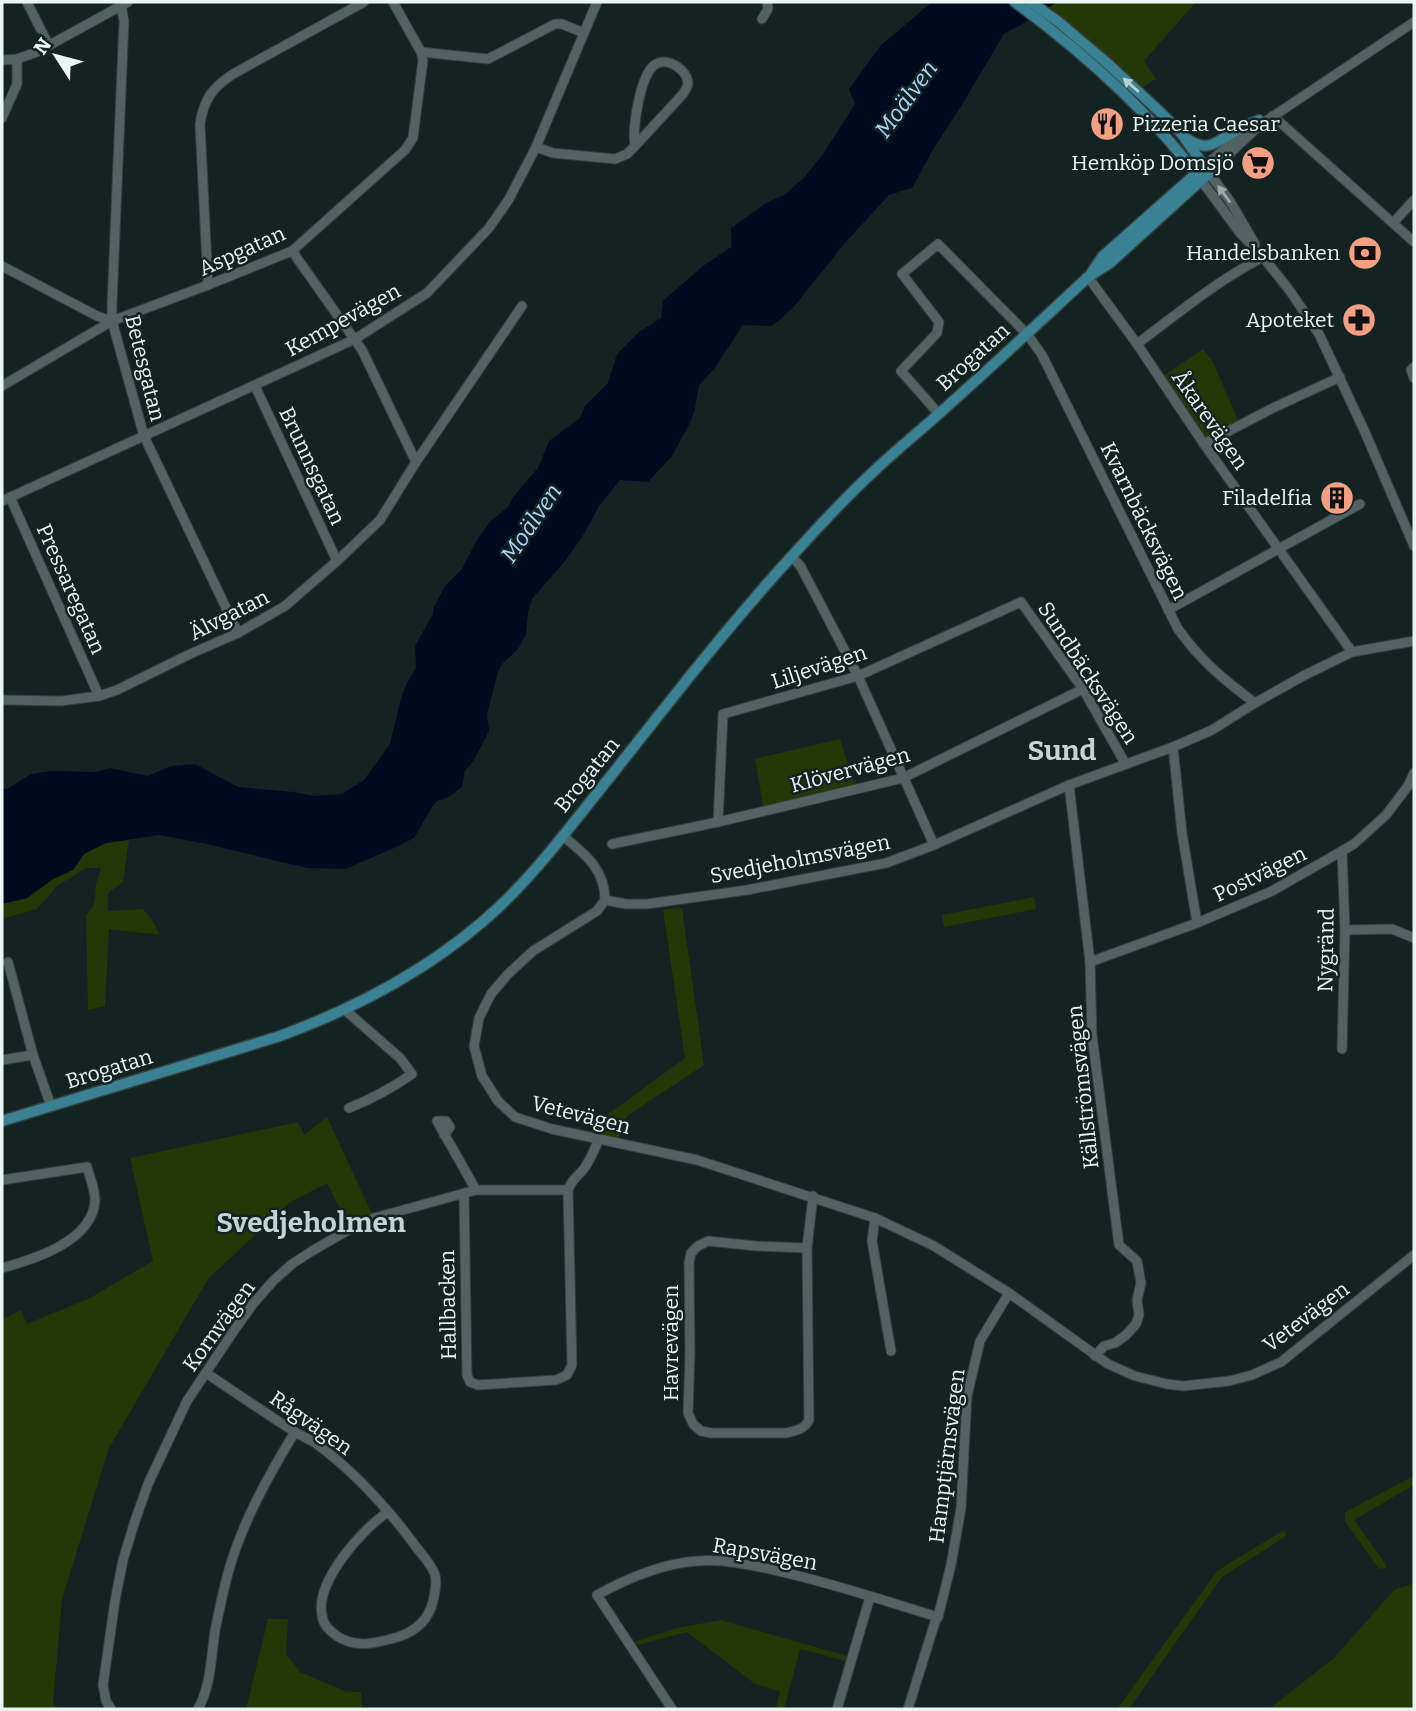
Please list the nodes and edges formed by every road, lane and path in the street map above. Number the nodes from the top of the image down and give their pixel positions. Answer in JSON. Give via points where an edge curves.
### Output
{"nodes":[{"id":1,"x":27,"y":2,"type":"edge"},
{"id":2,"x":364,"y":2,"type":"edge"},
{"id":3,"x":393,"y":2,"type":"edge"},
{"id":4,"x":597,"y":2,"type":"edge"},
{"id":5,"x":767,"y":2,"type":"edge"},
{"id":6,"x":1015,"y":2,"type":"edge"},
{"id":7,"x":1031,"y":2,"type":"edge"},
{"id":8,"x":125,"y":4,"type":"edge"},
{"id":9,"x":762,"y":19,"type":"dead end"},
{"id":10,"x":1414,"y":22,"type":"edge"},
{"id":11,"x":1057,"y":27,"type":"junction"},
{"id":12,"x":584,"y":33,"type":"junction"},
{"id":13,"x":49,"y":46,"type":"junction"},
{"id":14,"x":421,"y":52,"type":"junction"},
{"id":15,"x":17,"y":59,"type":"junction"},
{"id":16,"x":2,"y":60,"type":"edge"},
{"id":17,"x":1273,"y":116,"type":"junction"},
{"id":18,"x":2,"y":118,"type":"edge"},
{"id":19,"x":1259,"y":120,"type":"junction"},
{"id":20,"x":1181,"y":133,"type":"junction"},
{"id":21,"x":635,"y":146,"type":"junction"},
{"id":22,"x":536,"y":147,"type":"junction"},
{"id":23,"x":1203,"y":173,"type":"junction"},
{"id":24,"x":1414,"y":200,"type":"edge"},
{"id":25,"x":1393,"y":223,"type":"junction"},
{"id":26,"x":1414,"y":242,"type":"edge"},
{"id":27,"x":292,"y":251,"type":"junction"},
{"id":28,"x":1263,"y":257,"type":"junction"},
{"id":29,"x":2,"y":266,"type":"edge"},
{"id":30,"x":1088,"y":277,"type":"junction"},
{"id":31,"x":208,"y":285,"type":"junction"},
{"id":32,"x":522,"y":306,"type":"dead end"},
{"id":33,"x":113,"y":321,"type":"junction"},
{"id":34,"x":1027,"y":334,"type":"junction"},
{"id":35,"x":355,"y":339,"type":"junction"},
{"id":36,"x":1137,"y":344,"type":"junction"},
{"id":37,"x":1414,"y":367,"type":"edge"},
{"id":38,"x":1340,"y":377,"type":"junction"},
{"id":39,"x":1414,"y":378,"type":"edge"},
{"id":40,"x":2,"y":386,"type":"edge"},
{"id":41,"x":255,"y":386,"type":"junction"},
{"id":42,"x":939,"y":414,"type":"junction"},
{"id":43,"x":144,"y":436,"type":"junction"},
{"id":44,"x":1204,"y":444,"type":"junction"},
{"id":45,"x":416,"y":462,"type":"junction"},
{"id":46,"x":6,"y":499,"type":"edge"},
{"id":47,"x":1360,"y":504,"type":"dead end"},
{"id":48,"x":1412,"y":531,"type":"edge"},
{"id":49,"x":1414,"y":546,"type":"edge"},
{"id":50,"x":1280,"y":549,"type":"junction"},
{"id":51,"x":792,"y":556,"type":"junction"},
{"id":52,"x":337,"y":561,"type":"junction"},
{"id":53,"x":1021,"y":601,"type":"joint"},
{"id":54,"x":1168,"y":610,"type":"junction"},
{"id":55,"x":238,"y":634,"type":"junction"},
{"id":56,"x":1414,"y":640,"type":"edge"},
{"id":57,"x":1352,"y":652,"type":"junction"},
{"id":58,"x":858,"y":676,"type":"junction"},
{"id":59,"x":1083,"y":689,"type":"junction"},
{"id":60,"x":99,"y":696,"type":"junction"},
{"id":61,"x":2,"y":700,"type":"edge"},
{"id":62,"x":1255,"y":703,"type":"junction"},
{"id":63,"x":1173,"y":747,"type":"junction"},
{"id":64,"x":1125,"y":763,"type":"junction"},
{"id":65,"x":1414,"y":774,"type":"edge"},
{"id":66,"x":903,"y":778,"type":"junction"},
{"id":67,"x":1069,"y":785,"type":"junction"},
{"id":68,"x":718,"y":822,"type":"junction"},
{"id":69,"x":563,"y":836,"type":"junction"},
{"id":70,"x":612,"y":844,"type":"dead end"},
{"id":71,"x":934,"y":845,"type":"junction"},
{"id":72,"x":1342,"y":851,"type":"junction"},
{"id":73,"x":605,"y":900,"type":"junction"},
{"id":74,"x":1196,"y":923,"type":"junction"},
{"id":75,"x":1345,"y":930,"type":"junction"},
{"id":76,"x":1414,"y":938,"type":"edge"},
{"id":77,"x":8,"y":962,"type":"dead end"},
{"id":78,"x":1090,"y":962,"type":"junction"},
{"id":79,"x":345,"y":1010,"type":"junction"},
{"id":80,"x":1342,"y":1049,"type":"dead end"},
{"id":81,"x":33,"y":1055,"type":"junction"},
{"id":82,"x":2,"y":1060,"type":"edge"},
{"id":83,"x":51,"y":1106,"type":"junction"},
{"id":84,"x":349,"y":1108,"type":"dead end"},
{"id":85,"x":2,"y":1121,"type":"edge"},
{"id":86,"x":444,"y":1135,"type":"dead end"},
{"id":87,"x":599,"y":1139,"type":"junction"},
{"id":88,"x":2,"y":1180,"type":"edge"},
{"id":89,"x":476,"y":1190,"type":"junction"},
{"id":90,"x":568,"y":1190,"type":"junction"},
{"id":91,"x":464,"y":1193,"type":"junction"},
{"id":92,"x":813,"y":1196,"type":"junction"},
{"id":93,"x":875,"y":1218,"type":"junction"},
{"id":94,"x":807,"y":1248,"type":"junction"},
{"id":95,"x":1414,"y":1255,"type":"edge"},
{"id":96,"x":2,"y":1268,"type":"edge"},
{"id":97,"x":1009,"y":1293,"type":"junction"},
{"id":98,"x":891,"y":1351,"type":"dead end"},
{"id":99,"x":1095,"y":1356,"type":"junction"},
{"id":100,"x":206,"y":1373,"type":"junction"},
{"id":101,"x":295,"y":1432,"type":"junction"},
{"id":102,"x":388,"y":1512,"type":"junction"},
{"id":103,"x":870,"y":1597,"type":"junction"},
{"id":104,"x":938,"y":1617,"type":"junction"},
{"id":105,"x":111,"y":1709,"type":"edge"},
{"id":106,"x":198,"y":1709,"type":"edge"},
{"id":107,"x":672,"y":1709,"type":"edge"},
{"id":108,"x":837,"y":1709,"type":"edge"},
{"id":109,"x":908,"y":1709,"type":"edge"}],
"edges":[{"from":1,"to":13,"type":"street"},
{"from":2,"to":31,"type":"street","via":[[218,83],[209,96],[200,124]]},
{"from":3,"to":14,"type":"street"},
{"from":4,"to":12,"type":"street","name":"Kempevägen"},
{"from":5,"to":9,"type":"street"},
{"from":6,"to":11,"type":"main road"},
{"from":7,"to":11,"type":"main road"},
{"from":8,"to":13,"type":"street"},
{"from":8,"to":33,"type":"street","name":"Betesgatan"},
{"from":10,"to":17,"type":"street"},
{"from":20,"to":11,"type":"main road","one_way":true,"via":[[1127,81]]},
{"from":11,"to":23,"type":"main road"},
{"from":12,"to":14,"type":"street","via":[[555,24],[488,60]]},
{"from":12,"to":22,"type":"street","name":"Kempevägen"},
{"from":13,"to":15,"type":"street"},
{"from":14,"to":27,"type":"street","name":"Aspgatan","via":[[413,138]]},
{"from":15,"to":16,"type":"street"},
{"from":15,"to":18,"type":"street","via":[[17,84]]},
{"from":17,"to":19,"type":"street"},
{"from":17,"to":23,"type":"street"},
{"from":17,"to":25,"type":"street"},
{"from":19,"to":20,"type":"main road","via":[[1206,146]]},
{"from":19,"to":23,"type":"street"},
{"from":20,"to":23,"type":"main road"},
{"from":21,"to":21,"type":"street","via":[[688,86],[672,63],[657,63],[646,75]]},
{"from":21,"to":22,"type":"street","via":[[615,159]]},
{"from":22,"to":35,"type":"street","name":"Kempevägen","via":[[509,200],[450,271],[427,293]]},
{"from":23,"to":28,"type":"street","via":[[1240,233]]},
{"from":23,"to":30,"type":"main road","name":"Brogatan","via":[[1110,263]]},
{"from":24,"to":25,"type":"street"},
{"from":25,"to":26,"type":"street"},
{"from":27,"to":31,"type":"street","name":"Aspgatan"},
{"from":27,"to":35,"type":"street"},
{"from":28,"to":36,"type":"street"},
{"from":28,"to":38,"type":"street","via":[[1308,316]]},
{"from":29,"to":33,"type":"street"},
{"from":30,"to":34,"type":"main road","name":"Brogatan"},
{"from":30,"to":36,"type":"street","name":"Åkarevägen"},
{"from":31,"to":33,"type":"street","name":"Aspgatan"},
{"from":32,"to":45,"type":"street","name":"Älvgatan"},
{"from":33,"to":40,"type":"street","name":"Aspgatan"},
{"from":33,"to":43,"type":"street","name":"Betesgatan"},
{"from":34,"to":42,"type":"main road","name":"Brogatan"},
{"from":34,"to":42,"type":"street","name":"Kvarnbäcksvägen","via":[[938,244],[901,274],[939,321],[937,333],[901,371]]},
{"from":34,"to":54,"type":"street","name":"Kvarnbäcksvägen","via":[[1042,355]]},
{"from":35,"to":41,"type":"street","name":"Kempevägen"},
{"from":35,"to":45,"type":"street"},
{"from":36,"to":44,"type":"street","name":"Åkarevägen"},
{"from":37,"to":39,"type":"street"},
{"from":38,"to":44,"type":"street"},
{"from":38,"to":48,"type":"street"},
{"from":41,"to":43,"type":"street","name":"Kempevägen"},
{"from":41,"to":52,"type":"street","name":"Brunnsgatan"},
{"from":42,"to":51,"type":"main road","name":"Brogatan","via":[[873,472]]},
{"from":43,"to":46,"type":"street","name":"Kempevägen"},
{"from":43,"to":55,"type":"street","name":"Betesgatan"},
{"from":44,"to":50,"type":"street","name":"Åkarevägen"},
{"from":45,"to":52,"type":"street","name":"Älvgatan","via":[[380,520]]},
{"from":46,"to":60,"type":"street","name":"Pressaregatan"},
{"from":47,"to":50,"type":"street"},
{"from":48,"to":49,"type":"street"},
{"from":50,"to":54,"type":"street"},
{"from":50,"to":57,"type":"street","name":"Åkarevägen"},
{"from":51,"to":58,"type":"street"},
{"from":51,"to":69,"type":"main road","name":"Brogatan"},
{"from":52,"to":55,"type":"street","name":"Älvgatan","via":[[285,606]]},
{"from":53,"to":58,"type":"street","name":"Liljevägen"},
{"from":53,"to":59,"type":"street","name":"Sundbäcksvägen"},
{"from":54,"to":62,"type":"street","name":"Kvarnbäcksvägen","via":[[1200,658]]},
{"from":55,"to":60,"type":"street","name":"Älvgatan"},
{"from":56,"to":57,"type":"street","name":"Svedjeholmsvägen"},
{"from":57,"to":62,"type":"street","name":"Svedjeholmsvägen"},
{"from":58,"to":66,"type":"street"},
{"from":58,"to":68,"type":"street","name":"Liljevägen","via":[[723,714]]},
{"from":59,"to":64,"type":"street","name":"Sundbäcksvägen"},
{"from":59,"to":66,"type":"street","name":"Klövervägen"},
{"from":60,"to":61,"type":"street","name":"Älvgatan"},
{"from":62,"to":63,"type":"street","name":"Svedjeholmsvägen"},
{"from":63,"to":64,"type":"street","name":"Svedjeholmsvägen"},
{"from":63,"to":74,"type":"street"},
{"from":64,"to":67,"type":"street","name":"Svedjeholmsvägen"},
{"from":65,"to":72,"type":"street","name":"Postvägen","via":[[1386,815]]},
{"from":66,"to":68,"type":"street","name":"Klövervägen"},
{"from":66,"to":71,"type":"street"},
{"from":67,"to":71,"type":"street","name":"Svedjeholmsvägen"},
{"from":67,"to":78,"type":"street","name":"Källströmsvägen"},
{"from":68,"to":70,"type":"street","name":"Klövervägen"},
{"from":69,"to":73,"type":"street","via":[[600,872]]},
{"from":69,"to":79,"type":"main road","name":"Brogatan","via":[[499,907],[456,943]]},
{"from":71,"to":73,"type":"street","name":"Svedjeholmsvägen","via":[[886,863],[747,890],[647,904]]},
{"from":72,"to":74,"type":"street","name":"Postvägen","via":[[1272,891]]},
{"from":72,"to":75,"type":"street","name":"Nygränd"},
{"from":73,"to":87,"type":"street","name":"Vetevägen","via":[[597,911],[533,951],[508,974],[479,1018],[474,1046],[482,1076],[515,1117]]},
{"from":74,"to":78,"type":"street","name":"Postvägen"},
{"from":75,"to":76,"type":"street","via":[[1392,929]]},
{"from":75,"to":80,"type":"street","name":"Nygränd"},
{"from":77,"to":81,"type":"street"},
{"from":78,"to":99,"type":"street","name":"Källströmsvägen","via":[[1093,1035],[1119,1245],[1137,1261],[1141,1283],[1136,1324]]},
{"from":79,"to":83,"type":"main road","name":"Brogatan","via":[[276,1037]]},
{"from":79,"to":84,"type":"street","via":[[412,1074]]},
{"from":81,"to":82,"type":"street"},
{"from":81,"to":83,"type":"street"},
{"from":83,"to":85,"type":"main road","name":"Brogatan"},
{"from":86,"to":89,"type":"street"},
{"from":87,"to":90,"type":"street"},
{"from":87,"to":92,"type":"street","name":"Vetevägen","via":[[697,1160]]},
{"from":88,"to":96,"type":"street","via":[[87,1167],[95,1203],[79,1234]]},
{"from":89,"to":90,"type":"street","name":"Kornvägen"},
{"from":89,"to":91,"type":"street","name":"Kornvägen"},
{"from":90,"to":91,"type":"street","name":"Hallbacken","via":[[572,1365],[568,1375],[556,1380],[478,1385],[467,1375]]},
{"from":91,"to":100,"type":"street","name":"Kornvägen","via":[[374,1218],[292,1264],[253,1304]]},
{"from":92,"to":93,"type":"street","name":"Vetevägen"},
{"from":92,"to":94,"type":"street","name":"Havrevägen"},
{"from":93,"to":97,"type":"street","name":"Vetevägen","via":[[934,1246]]},
{"from":93,"to":98,"type":"street","via":[[872,1241]]},
{"from":94,"to":94,"type":"street","name":"Havrevägen","via":[[807,1425],[786,1433],[701,1431],[688,1413],[691,1254],[708,1241]]},
{"from":95,"to":99,"type":"street","name":"Vetevägen","via":[[1281,1362],[1252,1375],[1184,1386],[1135,1376]]},
{"from":97,"to":99,"type":"street","name":"Vetevägen"},
{"from":97,"to":104,"type":"street","name":"Hamptjärnsvägen","via":[[980,1341],[968,1396],[961,1508]]},
{"from":100,"to":101,"type":"street","name":"Rågvägen"},
{"from":100,"to":105,"type":"street","name":"Kornvägen","via":[[187,1401],[148,1484],[123,1560],[103,1685]]},
{"from":101,"to":102,"type":"street","name":"Rågvägen","via":[[354,1475]]},
{"from":101,"to":106,"type":"street","via":[[244,1526],[229,1570],[204,1699]]},
{"from":102,"to":102,"type":"street","name":"Rågvägen","via":[[435,1575],[432,1606],[417,1628],[404,1635],[354,1644],[324,1623],[322,1600],[334,1571],[353,1544]]},
{"from":103,"to":104,"type":"street","name":"Rapsvägen"},
{"from":103,"to":107,"type":"street","name":"Rapsvägen","via":[[799,1576],[716,1560],[677,1563],[625,1580],[597,1595]]},
{"from":103,"to":108,"type":"street"},
{"from":104,"to":109,"type":"street","name":"Hamptjärnsvägen"}]}
